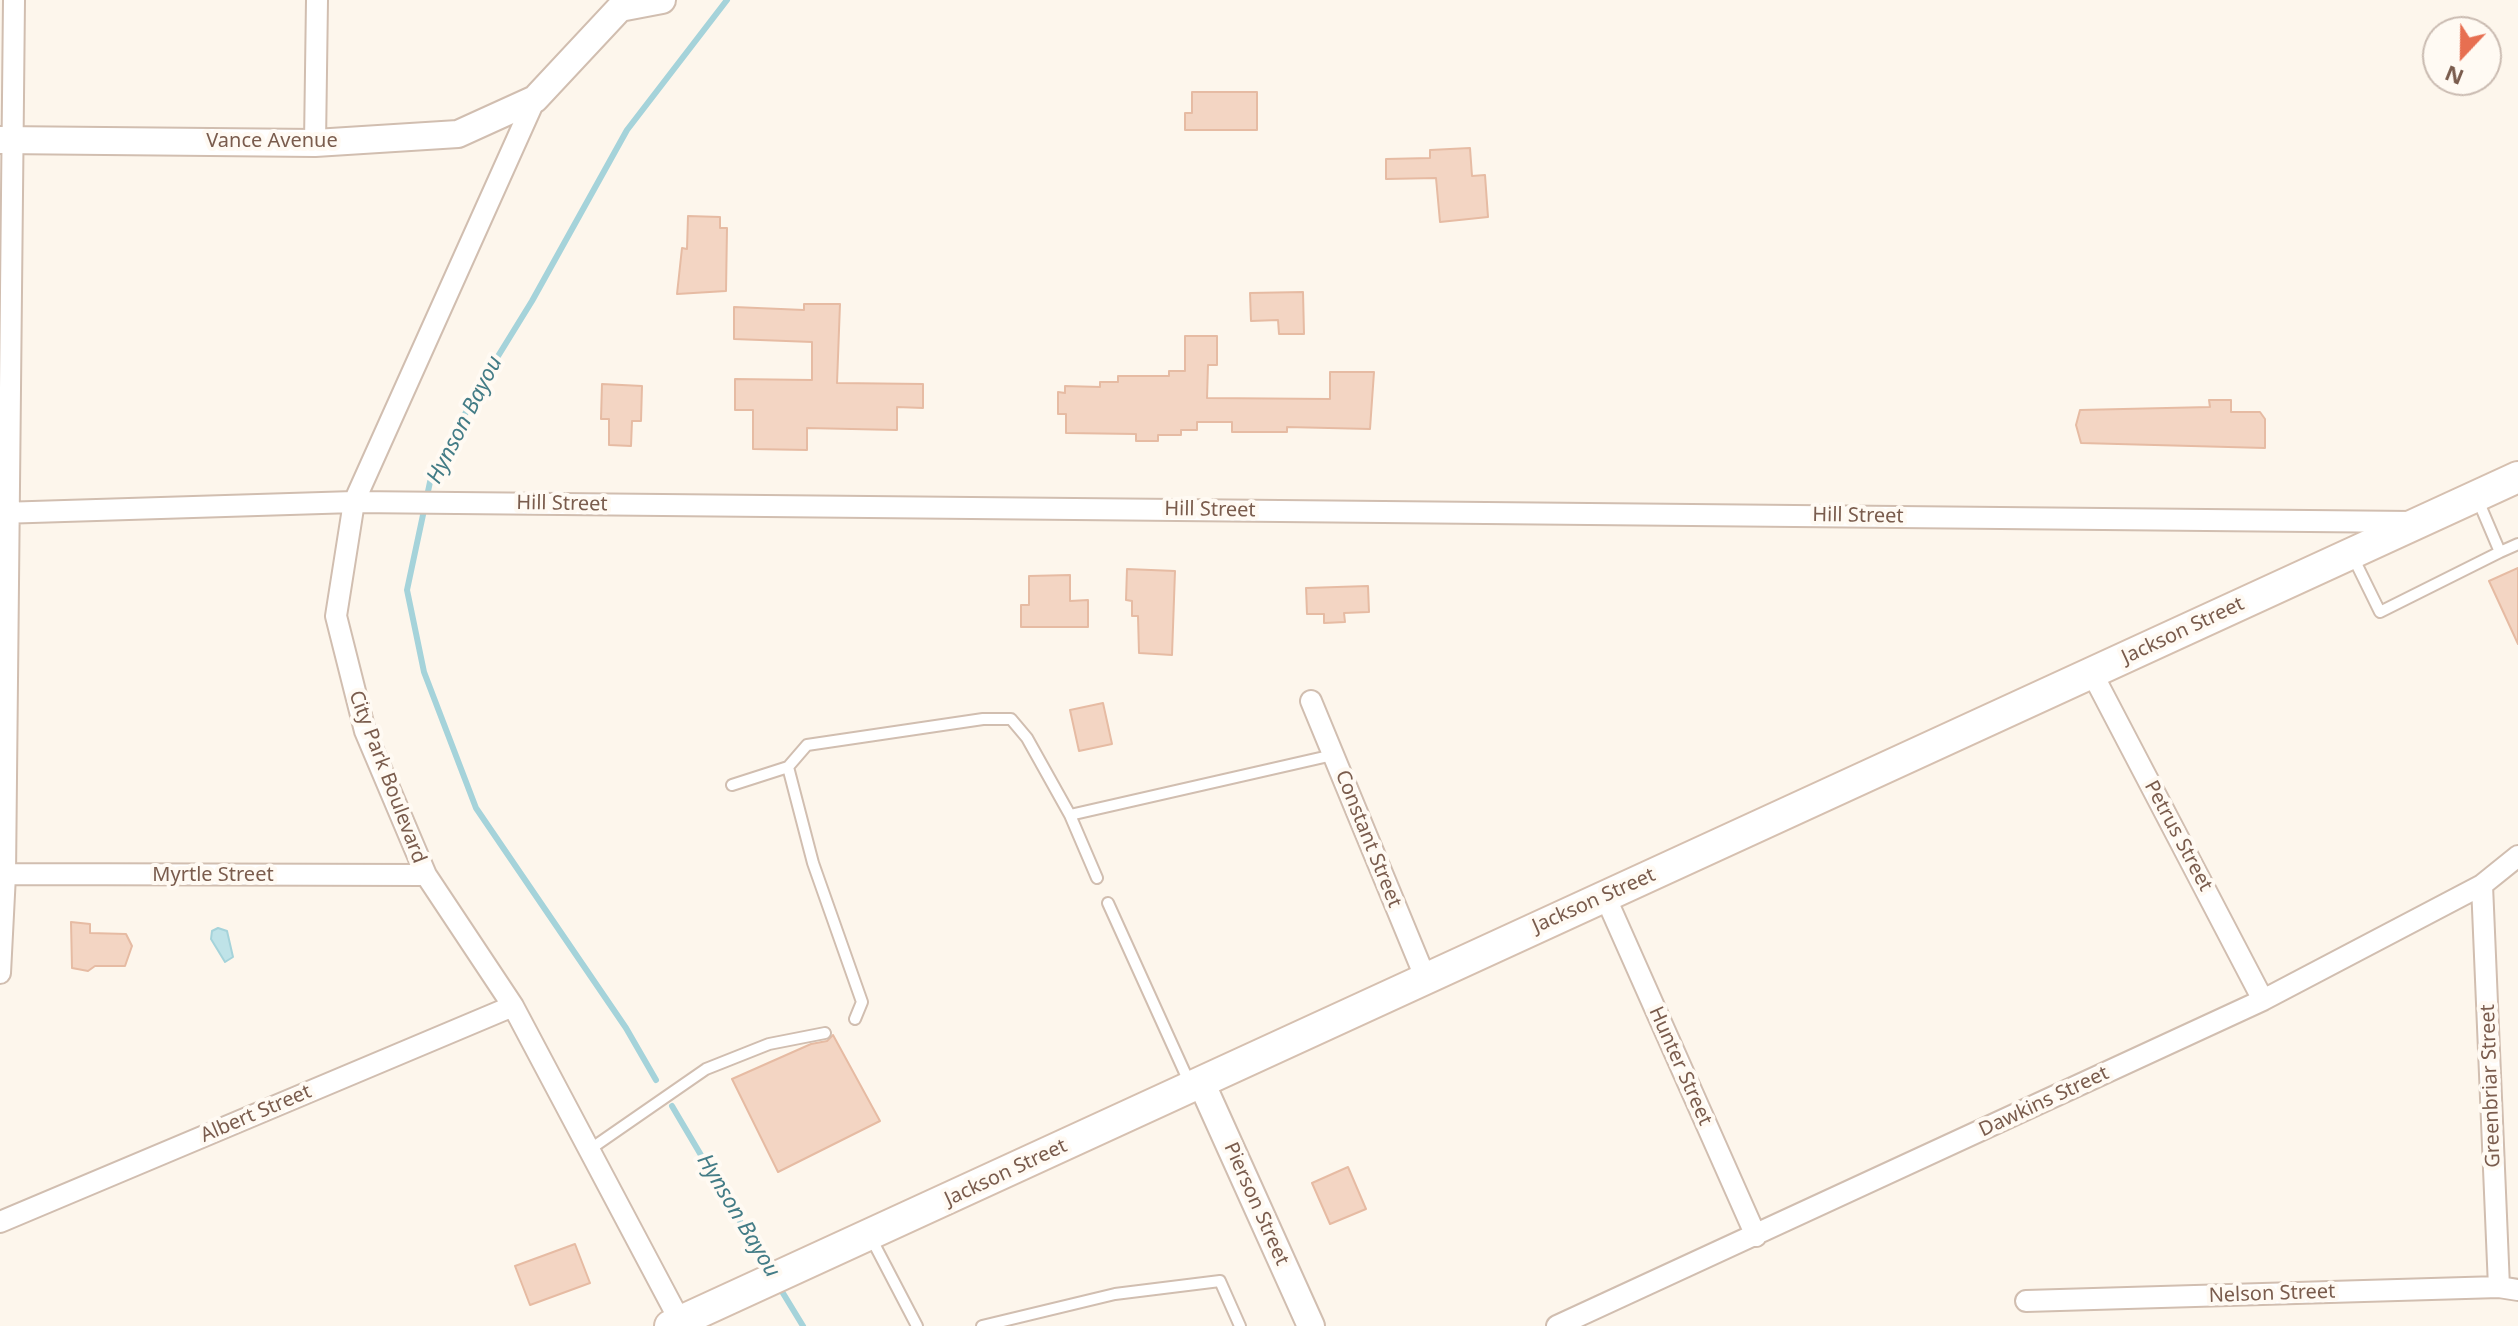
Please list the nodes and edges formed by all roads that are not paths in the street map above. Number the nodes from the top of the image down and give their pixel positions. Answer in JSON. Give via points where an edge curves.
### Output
{"nodes":[{"id":1,"x":14,"y":0,"type":"edge"},
{"id":2,"x":317,"y":0,"type":"edge"},
{"id":3,"x":662,"y":0,"type":"edge"},
{"id":4,"x":621,"y":4,"type":"edge"},
{"id":5,"x":535,"y":99,"type":"junction"},
{"id":6,"x":7,"y":140,"type":"edge"},
{"id":7,"x":315,"y":143,"type":"junction"},
{"id":8,"x":2518,"y":477,"type":"edge"},
{"id":9,"x":2476,"y":496,"type":"junction"},
{"id":10,"x":354,"y":502,"type":"junction"},
{"id":11,"x":4,"y":513,"type":"edge"},
{"id":12,"x":2420,"y":522,"type":"junction"},
{"id":13,"x":2518,"y":544,"type":"edge"},
{"id":14,"x":2500,"y":552,"type":"junction"},
{"id":15,"x":2351,"y":553,"type":"junction"},
{"id":16,"x":2092,"y":673,"type":"junction"},
{"id":17,"x":1311,"y":701,"type":"dead end"},
{"id":18,"x":1333,"y":755,"type":"junction"},
{"id":19,"x":788,"y":767,"type":"junction"},
{"id":20,"x":732,"y":785,"type":"dead end"},
{"id":21,"x":1070,"y":815,"type":"junction"},
{"id":22,"x":2518,"y":856,"type":"edge"},
{"id":23,"x":2,"y":874,"type":"edge"},
{"id":24,"x":426,"y":875,"type":"junction"},
{"id":25,"x":1097,"y":878,"type":"dead end"},
{"id":26,"x":2482,"y":885,"type":"junction"},
{"id":27,"x":1605,"y":896,"type":"junction"},
{"id":28,"x":1108,"y":903,"type":"dead end"},
{"id":29,"x":0,"y":973,"type":"edge"},
{"id":30,"x":1425,"y":977,"type":"junction"},
{"id":31,"x":2263,"y":1000,"type":"junction"},
{"id":32,"x":513,"y":1006,"type":"junction"},
{"id":33,"x":855,"y":1019,"type":"dead end"},
{"id":34,"x":825,"y":1033,"type":"dead end"},
{"id":35,"x":1196,"y":1084,"type":"junction"},
{"id":36,"x":589,"y":1150,"type":"junction"},
{"id":37,"x":0,"y":1222,"type":"edge"},
{"id":38,"x":870,"y":1236,"type":"junction"},
{"id":39,"x":1756,"y":1236,"type":"junction"},
{"id":40,"x":2509,"y":1288,"type":"edge"},
{"id":41,"x":2026,"y":1301,"type":"dead end"},
{"id":42,"x":675,"y":1324,"type":"edge"},
{"id":43,"x":917,"y":1326,"type":"edge"},
{"id":44,"x":982,"y":1326,"type":"edge"},
{"id":45,"x":1240,"y":1326,"type":"edge"},
{"id":46,"x":1311,"y":1326,"type":"edge"},
{"id":47,"x":1557,"y":1326,"type":"edge"}],
"edges":[{"from":1,"to":6,"type":"street"},
{"from":2,"to":7,"type":"street"},
{"from":3,"to":4,"type":"street"},
{"from":4,"to":5,"type":"street","name":"City Park Boulevard"},
{"from":5,"to":7,"type":"street","name":"Vance Avenue","via":[[458,134]]},
{"from":5,"to":10,"type":"street","name":"City Park Boulevard"},
{"from":6,"to":7,"type":"street","name":"Vance Avenue"},
{"from":6,"to":11,"type":"street"},
{"from":8,"to":9,"type":"main road","name":"Jackson Street"},
{"from":9,"to":12,"type":"main road","name":"Jackson Street"},
{"from":9,"to":14,"type":"lane"},
{"from":10,"to":11,"type":"street","name":"Hill Street"},
{"from":10,"to":12,"type":"street","name":"Hill Street"},
{"from":10,"to":24,"type":"street","name":"City Park Boulevard","via":[[336,616],[343,653],[365,731]]},
{"from":11,"to":23,"type":"street"},
{"from":12,"to":15,"type":"main road","name":"Jackson Street"},
{"from":13,"to":14,"type":"lane"},
{"from":14,"to":15,"type":"lane","via":[[2380,612]]},
{"from":15,"to":16,"type":"main road","name":"Jackson Street"},
{"from":16,"to":27,"type":"main road","name":"Jackson Street"},
{"from":16,"to":31,"type":"street","name":"Petrus Street"},
{"from":17,"to":18,"type":"street","name":"Constant Street"},
{"from":18,"to":21,"type":"lane"},
{"from":18,"to":30,"type":"street","name":"Constant Street"},
{"from":19,"to":20,"type":"lane"},
{"from":19,"to":21,"type":"lane","via":[[807,745],[1011,719]]},
{"from":19,"to":33,"type":"lane","via":[[813,863],[862,1002]]},
{"from":21,"to":25,"type":"lane"},
{"from":22,"to":26,"type":"street","name":"Dawkins Street"},
{"from":23,"to":24,"type":"street","name":"Myrtle Street"},
{"from":23,"to":29,"type":"street"},
{"from":24,"to":32,"type":"street","name":"City Park Boulevard"},
{"from":26,"to":31,"type":"street","name":"Dawkins Street"},
{"from":26,"to":40,"type":"street","name":"Greenbriar Street"},
{"from":27,"to":30,"type":"main road","name":"Jackson Street"},
{"from":27,"to":39,"type":"street","name":"Hunter Street"},
{"from":28,"to":35,"type":"lane"},
{"from":30,"to":35,"type":"main road","name":"Jackson Street"},
{"from":31,"to":39,"type":"street","name":"Dawkins Street"},
{"from":32,"to":36,"type":"street","name":"City Park Boulevard"},
{"from":32,"to":37,"type":"street","name":"Albert Street"},
{"from":34,"to":36,"type":"lane","via":[[769,1044],[706,1069]]},
{"from":35,"to":38,"type":"main road","name":"Jackson Street"},
{"from":35,"to":46,"type":"street","name":"Pierson Street"},
{"from":36,"to":42,"type":"street","name":"City Park Boulevard"},
{"from":38,"to":42,"type":"main road","name":"Jackson Street"},
{"from":38,"to":43,"type":"lane"},
{"from":39,"to":47,"type":"street","name":"Dawkins Street"},
{"from":40,"to":41,"type":"street","name":"Nelson Street"},
{"from":44,"to":45,"type":"lane","via":[[1115,1294],[1220,1281]]}]}
